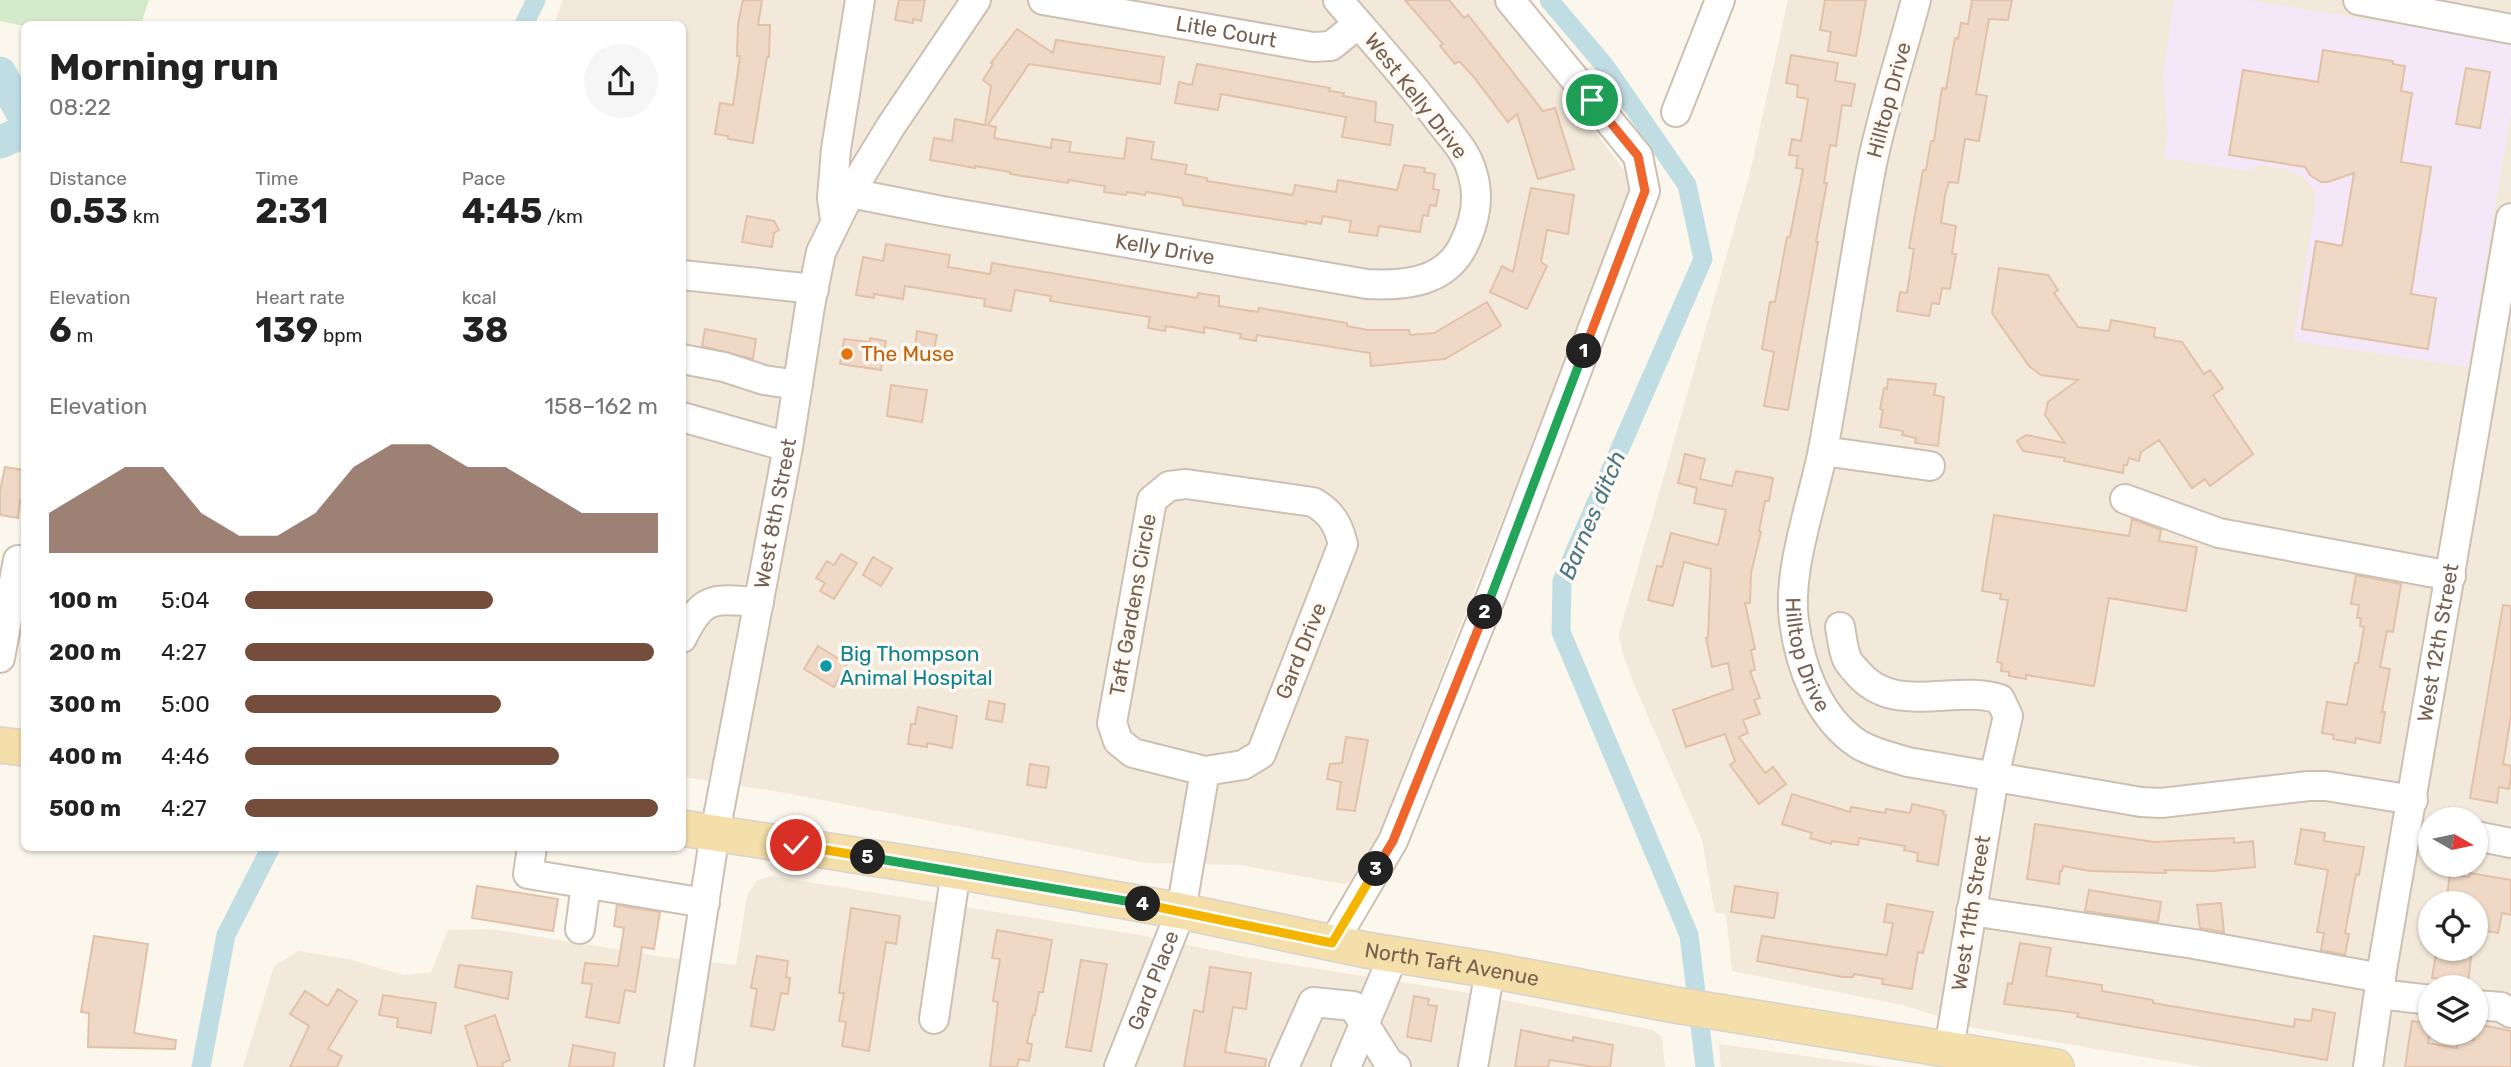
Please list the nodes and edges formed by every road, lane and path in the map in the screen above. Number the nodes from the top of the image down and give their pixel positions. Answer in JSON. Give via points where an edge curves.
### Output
{"nodes":[{"id":1,"x":860,"y":0,"type":"edge"},
{"id":2,"x":976,"y":0,"type":"edge"},
{"id":3,"x":1043,"y":0,"type":"edge"},
{"id":4,"x":1338,"y":0,"type":"edge"},
{"id":5,"x":1510,"y":0,"type":"edge"},
{"id":6,"x":1720,"y":0,"type":"edge"},
{"id":7,"x":1916,"y":0,"type":"edge"},
{"id":8,"x":2358,"y":0,"type":"edge"},
{"id":9,"x":2400,"y":3,"type":"edge"},
{"id":10,"x":1358,"y":24,"type":"junction"},
{"id":11,"x":2511,"y":29,"type":"edge"},
{"id":12,"x":1675,"y":112,"type":"dead end"},
{"id":13,"x":850,"y":193,"type":"junction"},
{"id":14,"x":2511,"y":218,"type":"edge"},
{"id":15,"x":836,"y":222,"type":"junction"},
{"id":16,"x":1466,"y":241,"type":"joint"},
{"id":17,"x":686,"y":275,"type":"edge"},
{"id":18,"x":814,"y":289,"type":"junction"},
{"id":19,"x":2500,"y":352,"type":"edge"},
{"id":20,"x":686,"y":360,"type":"edge"},
{"id":21,"x":798,"y":385,"type":"junction"},
{"id":22,"x":686,"y":418,"type":"edge"},
{"id":23,"x":788,"y":447,"type":"junction"},
{"id":24,"x":1823,"y":451,"type":"junction"},
{"id":25,"x":1930,"y":466,"type":"dead end"},
{"id":26,"x":2125,"y":499,"type":"dead end"},
{"id":27,"x":1313,"y":502,"type":"joint"},
{"id":28,"x":14,"y":559,"type":"edge"},
{"id":29,"x":2451,"y":576,"type":"junction"},
{"id":30,"x":759,"y":602,"type":"junction"},
{"id":31,"x":1840,"y":627,"type":"dead end"},
{"id":32,"x":686,"y":629,"type":"edge"},
{"id":33,"x":0,"y":657,"type":"edge"},
{"id":34,"x":0,"y":745,"type":"edge"},
{"id":35,"x":21,"y":748,"type":"edge"},
{"id":36,"x":1205,"y":771,"type":"junction"},
{"id":37,"x":1994,"y":777,"type":"junction"},
{"id":38,"x":2417,"y":817,"type":"edge"},
{"id":39,"x":699,"y":830,"type":"edge"},
{"id":40,"x":2488,"y":838,"type":"edge"},
{"id":41,"x":2511,"y":843,"type":"edge"},
{"id":42,"x":531,"y":851,"type":"edge"},
{"id":43,"x":956,"y":871,"type":"junction"},
{"id":44,"x":586,"y":884,"type":"junction"},
{"id":45,"x":705,"y":903,"type":"junction"},
{"id":46,"x":1181,"y":911,"type":"junction"},
{"id":47,"x":1971,"y":911,"type":"junction"},
{"id":48,"x":580,"y":929,"type":"dead end"},
{"id":49,"x":1332,"y":943,"type":"junction"},
{"id":50,"x":1394,"y":954,"type":"junction"},
{"id":51,"x":1490,"y":970,"type":"junction"},
{"id":52,"x":2380,"y":986,"type":"junction"},
{"id":53,"x":2418,"y":996,"type":"edge"},
{"id":54,"x":2488,"y":1006,"type":"edge"},
{"id":55,"x":2511,"y":1013,"type":"edge"},
{"id":56,"x":934,"y":1019,"type":"dead end"},
{"id":57,"x":1364,"y":1026,"type":"junction"},
{"id":58,"x":1949,"y":1049,"type":"junction"},
{"id":59,"x":679,"y":1067,"type":"edge"},
{"id":60,"x":1119,"y":1067,"type":"edge"},
{"id":61,"x":1284,"y":1067,"type":"edge"},
{"id":62,"x":1346,"y":1067,"type":"edge"},
{"id":63,"x":1396,"y":1067,"type":"edge"},
{"id":64,"x":1473,"y":1067,"type":"edge"},
{"id":65,"x":2056,"y":1067,"type":"edge"},
{"id":66,"x":2368,"y":1067,"type":"edge"}],
"edges":[{"from":1,"to":15,"type":"street","via":[[836,149],[832,198]]},
{"from":2,"to":13,"type":"street","name":"West 8th Street"},
{"from":3,"to":10,"type":"street","name":"Litle Court","via":[[1324,47]]},
{"from":4,"to":10,"type":"street","name":"West Kelly Drive"},
{"from":5,"to":49,"type":"street","via":[[1638,156],[1645,191],[1393,841]]},
{"from":6,"to":12,"type":"street"},
{"from":7,"to":24,"type":"street","name":"Hilltop Drive","via":[[1871,171]]},
{"from":8,"to":9,"type":"street"},
{"from":9,"to":11,"type":"street"},
{"from":10,"to":16,"type":"street","name":"West Kelly Drive","via":[[1467,157],[1476,204]]},
{"from":13,"to":15,"type":"street","name":"West 8th Street"},
{"from":13,"to":16,"type":"street","name":"Kelly Drive","via":[[1367,284],[1423,280],[1454,260]]},
{"from":14,"to":19,"type":"street","name":"West 12th Street"},
{"from":15,"to":18,"type":"street","name":"West 8th Street","via":[[821,252]]},
{"from":17,"to":18,"type":"street"},
{"from":18,"to":21,"type":"street","name":"West 8th Street"},
{"from":19,"to":29,"type":"street","name":"West 12th Street"},
{"from":20,"to":21,"type":"street"},
{"from":21,"to":23,"type":"street","name":"West 8th Street"},
{"from":22,"to":23,"type":"street"},
{"from":23,"to":30,"type":"street","name":"West 8th Street"},
{"from":24,"to":25,"type":"street"},
{"from":24,"to":37,"type":"street","name":"Hilltop Drive","via":[[1793,602],[1801,658],[1811,686],[1842,730],[1879,754]]},
{"from":26,"to":29,"type":"street","via":[[2219,533]]},
{"from":27,"to":36,"type":"street","name":"Gard Drive","via":[[1326,509],[1343,544],[1261,754],[1243,765]]},
{"from":27,"to":36,"type":"street","name":"Taft Gardens Circle","via":[[1186,484],[1169,486],[1152,500],[1112,723],[1118,741],[1133,753]]},
{"from":28,"to":33,"type":"street"},
{"from":29,"to":38,"type":"street","name":"West 12th Street"},
{"from":30,"to":32,"type":"street","via":[[716,599],[702,607]]},
{"from":30,"to":39,"type":"street","name":"West 8th Street"},
{"from":31,"to":37,"type":"street","name":"West 11th Street","via":[[1847,660],[1865,682],[1889,694],[1910,698],[1984,694],[2000,699],[2008,716]]},
{"from":34,"to":35,"type":"main road"},
{"from":36,"to":46,"type":"street","name":"Gard Place"},
{"from":37,"to":38,"type":"street","name":"Hilltop Drive","via":[[2161,803],[2326,786]]},
{"from":37,"to":47,"type":"street","name":"West 11th Street"},
{"from":38,"to":52,"type":"street","name":"West 12th Street"},
{"from":39,"to":43,"type":"main road","name":"North Taft Avenue"},
{"from":39,"to":45,"type":"street","name":"West 8th Street"},
{"from":40,"to":41,"type":"street"},
{"from":42,"to":44,"type":"street","via":[[528,874]]},
{"from":43,"to":46,"type":"main road","name":"North Taft Avenue"},
{"from":43,"to":56,"type":"street"},
{"from":44,"to":45,"type":"street"},
{"from":44,"to":48,"type":"street"},
{"from":45,"to":59,"type":"street","name":"West 8th Street"},
{"from":46,"to":49,"type":"main road","name":"North Taft Avenue"},
{"from":46,"to":60,"type":"street","name":"Gard Place"},
{"from":47,"to":52,"type":"street","via":[[2183,942]]},
{"from":47,"to":58,"type":"street","name":"West 11th Street"},
{"from":49,"to":50,"type":"main road","name":"North Taft Avenue"},
{"from":50,"to":51,"type":"main road","name":"North Taft Avenue"},
{"from":50,"to":57,"type":"street"},
{"from":51,"to":58,"type":"main road","name":"North Taft Avenue"},
{"from":51,"to":64,"type":"street"},
{"from":52,"to":53,"type":"street"},
{"from":52,"to":66,"type":"street","name":"West 12th Street"},
{"from":54,"to":55,"type":"street"},
{"from":57,"to":61,"type":"street","via":[[1353,1006],[1313,1002]]},
{"from":57,"to":62,"type":"street"},
{"from":57,"to":63,"type":"street"},
{"from":58,"to":65,"type":"main road","name":"North Taft Avenue"}]}
